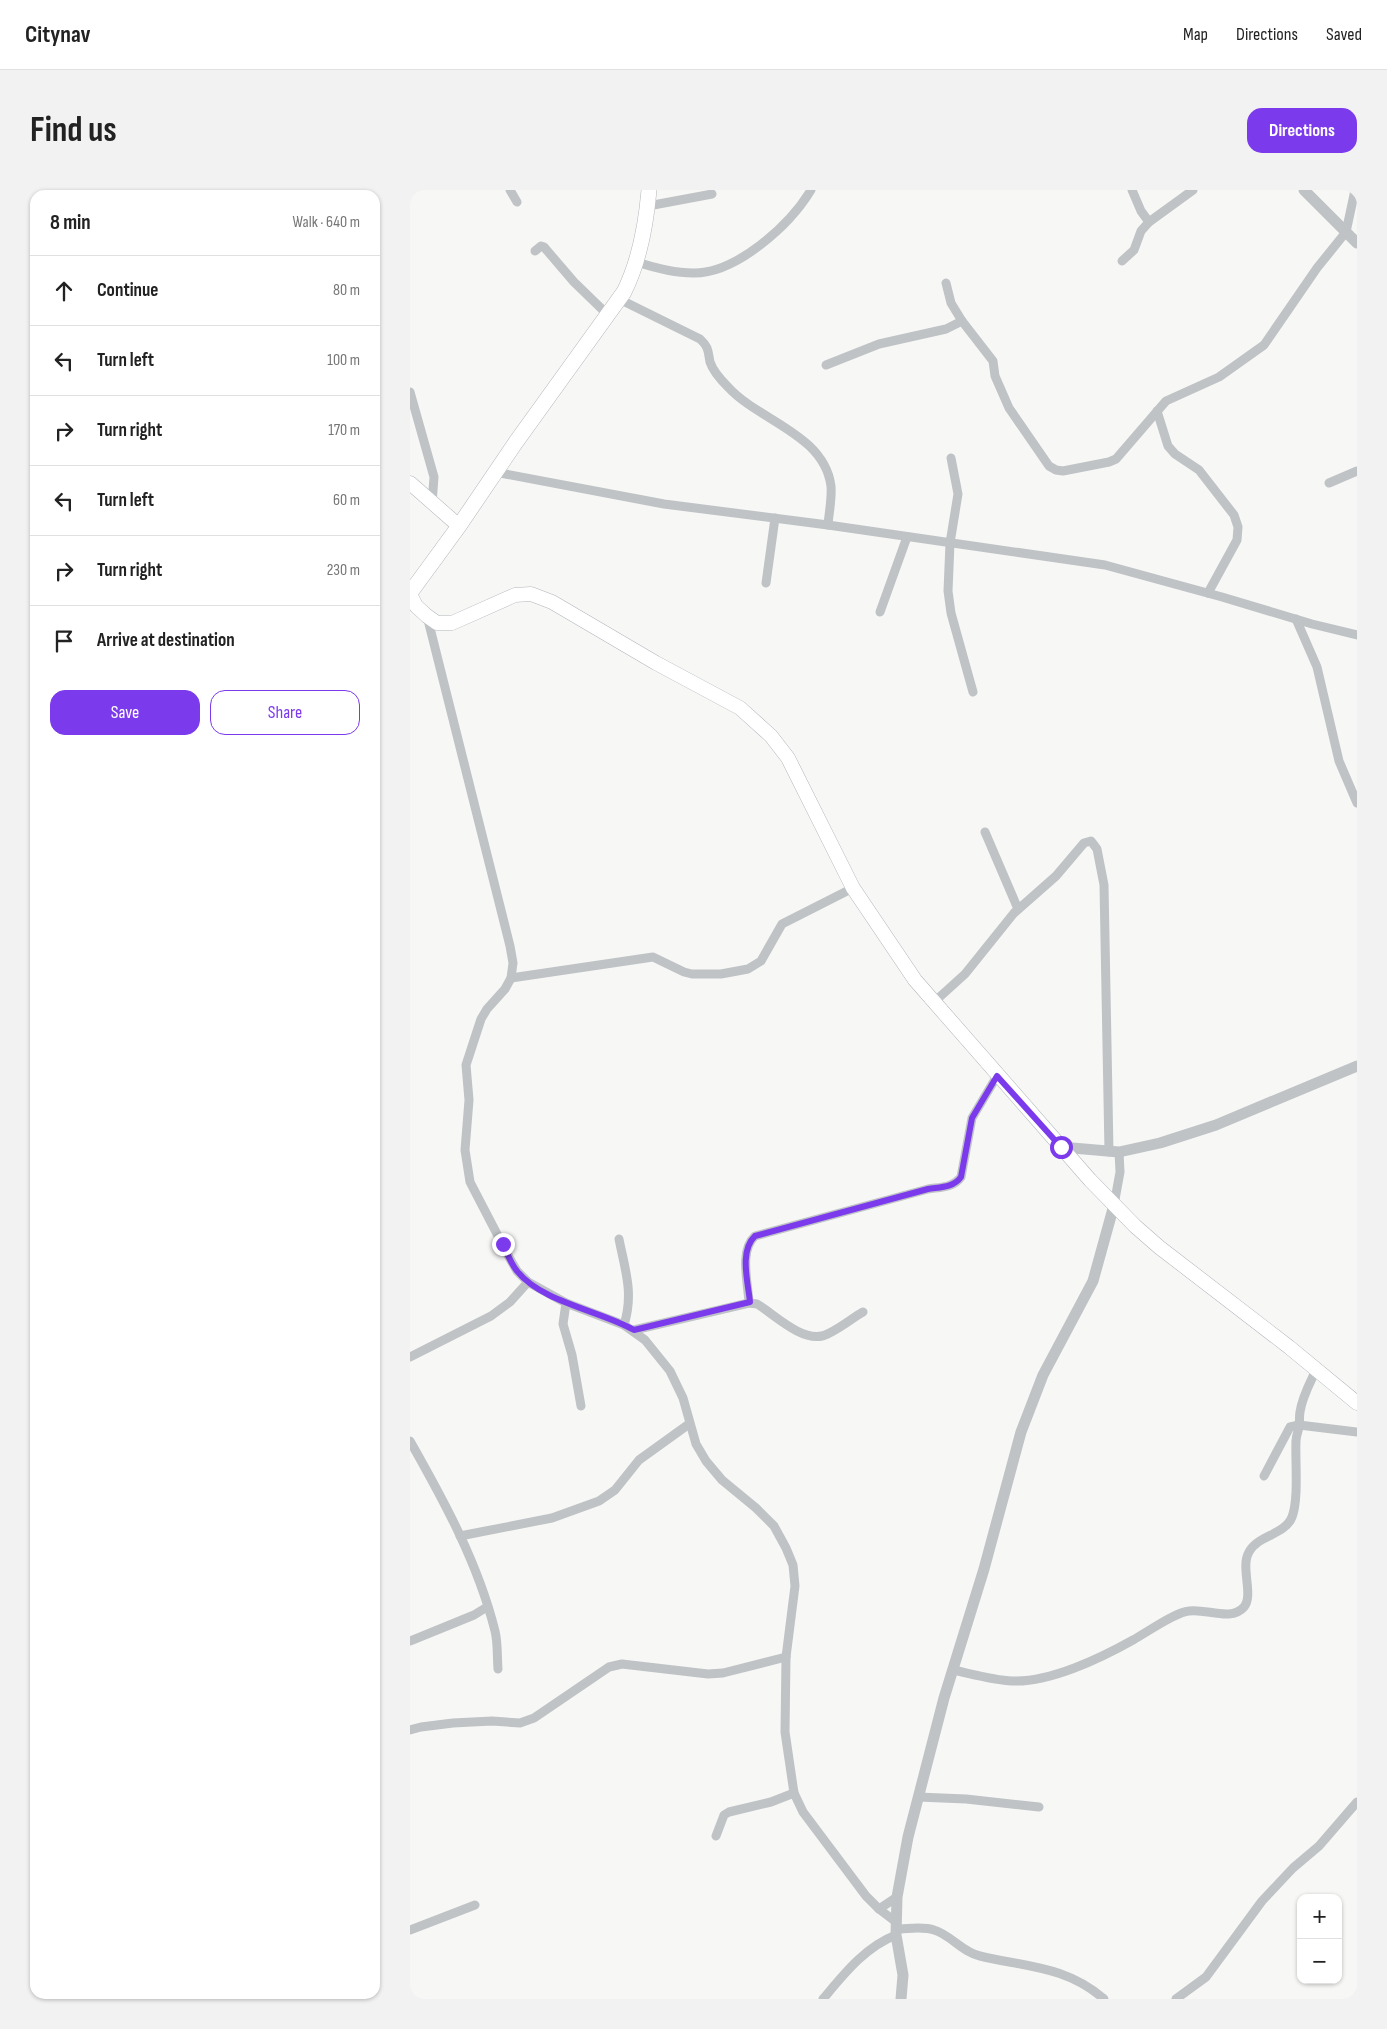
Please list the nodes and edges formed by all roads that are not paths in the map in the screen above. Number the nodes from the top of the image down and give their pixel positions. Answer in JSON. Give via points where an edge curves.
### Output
{"nodes":[{"id":1,"x":510,"y":190,"type":"edge"},
{"id":2,"x":649,"y":190,"type":"edge"},
{"id":3,"x":811,"y":190,"type":"edge"},
{"id":4,"x":1132,"y":190,"type":"edge"},
{"id":5,"x":1193,"y":190,"type":"edge"},
{"id":6,"x":1304,"y":190,"type":"edge"},
{"id":7,"x":1355,"y":190,"type":"edge"},
{"id":8,"x":712,"y":194,"type":"dead end"},
{"id":9,"x":517,"y":202,"type":"dead end"},
{"id":10,"x":648,"y":206,"type":"junction"},
{"id":11,"x":1150,"y":222,"type":"junction"},
{"id":12,"x":1346,"y":232,"type":"junction"},
{"id":13,"x":1357,"y":243,"type":"edge"},
{"id":14,"x":535,"y":251,"type":"dead end"},
{"id":15,"x":1122,"y":261,"type":"dead end"},
{"id":16,"x":637,"y":262,"type":"junction"},
{"id":17,"x":946,"y":283,"type":"dead end"},
{"id":18,"x":619,"y":299,"type":"junction"},
{"id":19,"x":608,"y":315,"type":"junction"},
{"id":20,"x":962,"y":321,"type":"junction"},
{"id":21,"x":826,"y":365,"type":"dead end"},
{"id":22,"x":410,"y":392,"type":"edge"},
{"id":23,"x":1157,"y":411,"type":"junction"},
{"id":24,"x":952,"y":458,"type":"dead end"},
{"id":25,"x":1357,"y":471,"type":"edge"},
{"id":26,"x":495,"y":472,"type":"junction"},
{"id":27,"x":410,"y":483,"type":"edge"},
{"id":28,"x":1329,"y":483,"type":"dead end"},
{"id":29,"x":432,"y":504,"type":"junction"},
{"id":30,"x":775,"y":518,"type":"junction"},
{"id":31,"x":828,"y":525,"type":"junction"},
{"id":32,"x":459,"y":526,"type":"junction"},
{"id":33,"x":907,"y":537,"type":"junction"},
{"id":34,"x":950,"y":543,"type":"junction"},
{"id":35,"x":766,"y":583,"type":"dead end"},
{"id":36,"x":1208,"y":593,"type":"junction"},
{"id":37,"x":410,"y":594,"type":"edge"},
{"id":38,"x":880,"y":612,"type":"dead end"},
{"id":39,"x":427,"y":616,"type":"junction"},
{"id":40,"x":1296,"y":619,"type":"junction"},
{"id":41,"x":1357,"y":635,"type":"edge"},
{"id":42,"x":973,"y":692,"type":"dead end"},
{"id":43,"x":1357,"y":803,"type":"edge"},
{"id":44,"x":985,"y":832,"type":"dead end"},
{"id":45,"x":853,"y":888,"type":"junction"},
{"id":46,"x":1018,"y":909,"type":"junction"},
{"id":47,"x":511,"y":978,"type":"junction"},
{"id":48,"x":934,"y":1004,"type":"junction"},
{"id":49,"x":1357,"y":1066,"type":"edge"},
{"id":50,"x":997,"y":1076,"type":"junction"},
{"id":51,"x":1061,"y":1147,"type":"junction"},
{"id":52,"x":1114,"y":1152,"type":"junction"},
{"id":53,"x":1114,"y":1205,"type":"junction"},
{"id":54,"x":620,"y":1239,"type":"dead end"},
{"id":55,"x":528,"y":1282,"type":"junction"},
{"id":56,"x":750,"y":1302,"type":"junction"},
{"id":57,"x":566,"y":1303,"type":"junction"},
{"id":58,"x":863,"y":1312,"type":"dead end"},
{"id":59,"x":624,"y":1324,"type":"junction"},
{"id":60,"x":634,"y":1330,"type":"junction"},
{"id":61,"x":410,"y":1358,"type":"edge"},
{"id":62,"x":1316,"y":1370,"type":"junction"},
{"id":63,"x":1357,"y":1403,"type":"edge"},
{"id":64,"x":581,"y":1406,"type":"dead end"},
{"id":65,"x":689,"y":1424,"type":"junction"},
{"id":66,"x":1299,"y":1424,"type":"junction"},
{"id":67,"x":1357,"y":1432,"type":"edge"},
{"id":68,"x":410,"y":1441,"type":"edge"},
{"id":69,"x":1264,"y":1476,"type":"dead end"},
{"id":70,"x":460,"y":1536,"type":"junction"},
{"id":71,"x":488,"y":1607,"type":"junction"},
{"id":72,"x":410,"y":1642,"type":"edge"},
{"id":73,"x":786,"y":1657,"type":"junction"},
{"id":74,"x":498,"y":1669,"type":"dead end"},
{"id":75,"x":953,"y":1670,"type":"junction"},
{"id":76,"x":410,"y":1730,"type":"edge"},
{"id":77,"x":794,"y":1793,"type":"junction"},
{"id":78,"x":918,"y":1797,"type":"junction"},
{"id":79,"x":1357,"y":1802,"type":"edge"},
{"id":80,"x":1038,"y":1807,"type":"dead end"},
{"id":81,"x":716,"y":1836,"type":"dead end"},
{"id":82,"x":897,"y":1898,"type":"junction"},
{"id":83,"x":475,"y":1905,"type":"dead end"},
{"id":84,"x":879,"y":1909,"type":"junction"},
{"id":85,"x":896,"y":1928,"type":"junction"},
{"id":86,"x":410,"y":1930,"type":"edge"},
{"id":87,"x":823,"y":1999,"type":"edge"},
{"id":88,"x":901,"y":1999,"type":"edge"},
{"id":89,"x":1104,"y":1999,"type":"edge"},
{"id":90,"x":1176,"y":1999,"type":"edge"}],
"edges":[{"from":1,"to":9,"type":"street"},
{"from":2,"to":10,"type":"main road"},
{"from":3,"to":16,"type":"street","via":[[793,214],[757,248],[720,269],[684,273]]},
{"from":4,"to":11,"type":"street"},
{"from":5,"to":11,"type":"street"},
{"from":6,"to":12,"type":"street"},
{"from":7,"to":12,"type":"street"},
{"from":8,"to":10,"type":"street"},
{"from":10,"to":16,"type":"main road"},
{"from":11,"to":15,"type":"street","via":[[1134,250]]},
{"from":12,"to":13,"type":"street"},
{"from":12,"to":23,"type":"street","via":[[1264,345],[1219,377],[1173,396]]},
{"from":14,"to":19,"type":"street","via":[[544,247]]},
{"from":16,"to":18,"type":"main road","via":[[633,276]]},
{"from":17,"to":20,"type":"street","via":[[951,303]]},
{"from":18,"to":19,"type":"main road"},
{"from":18,"to":31,"type":"street","via":[[700,338],[709,348],[710,363],[715,372],[735,395],[807,443],[818,456],[830,485]]},
{"from":19,"to":26,"type":"main road"},
{"from":20,"to":21,"type":"street","via":[[946,329],[879,344]]},
{"from":20,"to":23,"type":"street","via":[[993,361],[998,385],[1009,408],[1049,466],[1056,470],[1072,470],[1116,459]]},
{"from":22,"to":29,"type":"street","via":[[434,477]]},
{"from":23,"to":36,"type":"street","via":[[1168,446],[1199,470],[1234,515],[1238,527],[1237,540]]},
{"from":24,"to":34,"type":"street","via":[[958,494]]},
{"from":25,"to":28,"type":"street"},
{"from":26,"to":30,"type":"street","via":[[664,504]]},
{"from":26,"to":32,"type":"main road"},
{"from":27,"to":29,"type":"main road"},
{"from":29,"to":32,"type":"main road"},
{"from":30,"to":31,"type":"street"},
{"from":30,"to":35,"type":"street"},
{"from":31,"to":33,"type":"street"},
{"from":32,"to":37,"type":"main road"},
{"from":33,"to":34,"type":"street"},
{"from":33,"to":38,"type":"street"},
{"from":34,"to":36,"type":"street","via":[[1105,565]]},
{"from":34,"to":42,"type":"street","via":[[948,592],[951,613]]},
{"from":36,"to":40,"type":"street"},
{"from":37,"to":39,"type":"main road","via":[[416,606]]},
{"from":39,"to":45,"type":"main road","via":[[437,623],[452,623],[516,594],[531,594],[552,602],[740,708],[771,736],[788,758]]},
{"from":39,"to":47,"type":"street","via":[[510,946]]},
{"from":40,"to":41,"type":"street"},
{"from":40,"to":43,"type":"street","via":[[1317,667],[1339,761]]},
{"from":44,"to":46,"type":"street"},
{"from":45,"to":47,"type":"street","via":[[782,924],[760,961],[748,969],[721,974],[692,974],[652,957]]},
{"from":45,"to":48,"type":"main road"},
{"from":46,"to":48,"type":"street","via":[[965,974]]},
{"from":46,"to":52,"type":"street","via":[[1056,876],[1084,843],[1091,841],[1097,849],[1104,885]]},
{"from":47,"to":55,"type":"street","via":[[481,1019],[466,1065],[470,1100],[465,1150],[470,1182],[510,1259]]},
{"from":48,"to":50,"type":"main road"},
{"from":49,"to":52,"type":"street","via":[[1216,1125]]},
{"from":50,"to":51,"type":"main road"},
{"from":50,"to":56,"type":"street","via":[[972,1118],[961,1177],[957,1183],[755,1236],[750,1241],[746,1258]]},
{"from":51,"to":52,"type":"street"},
{"from":51,"to":53,"type":"main road"},
{"from":52,"to":53,"type":"street","via":[[1120,1172]]},
{"from":53,"to":62,"type":"main road","via":[[1159,1247]]},
{"from":53,"to":75,"type":"street","via":[[1093,1281],[1043,1374],[1021,1432]]},
{"from":54,"to":59,"type":"street","via":[[630,1294]]},
{"from":55,"to":57,"type":"street"},
{"from":55,"to":61,"type":"street","via":[[510,1302],[491,1316]]},
{"from":56,"to":58,"type":"street","via":[[807,1336],[824,1336]]},
{"from":56,"to":60,"type":"street"},
{"from":57,"to":59,"type":"street"},
{"from":57,"to":64,"type":"street","via":[[563,1324]]},
{"from":59,"to":60,"type":"street"},
{"from":60,"to":65,"type":"street","via":[[670,1371],[683,1398]]},
{"from":62,"to":63,"type":"main road"},
{"from":62,"to":66,"type":"street","via":[[1305,1394]]},
{"from":65,"to":70,"type":"street","via":[[638,1460],[616,1490],[599,1502],[552,1518]]},
{"from":65,"to":73,"type":"street","via":[[706,1461],[722,1480],[774,1526],[786,1548],[793,1565],[795,1586]]},
{"from":66,"to":67,"type":"street"},
{"from":66,"to":69,"type":"street","via":[[1290,1427],[1285,1434]]},
{"from":66,"to":75,"type":"street","via":[[1292,1518],[1248,1552],[1244,1607],[1224,1615],[1188,1610],[1095,1660],[1031,1681],[1011,1681]]},
{"from":68,"to":70,"type":"street","via":[[451,1513]]},
{"from":70,"to":71,"type":"street"},
{"from":71,"to":72,"type":"street"},
{"from":71,"to":74,"type":"street","via":[[496,1632]]},
{"from":73,"to":76,"type":"street","via":[[708,1674],[622,1664],[609,1668],[534,1718],[520,1723],[453,1723]]},
{"from":73,"to":77,"type":"street","via":[[784,1732]]},
{"from":75,"to":78,"type":"street"},
{"from":77,"to":81,"type":"street","via":[[729,1812],[724,1815]]},
{"from":77,"to":84,"type":"street","via":[[803,1812]]},
{"from":78,"to":80,"type":"street"},
{"from":78,"to":82,"type":"street"},
{"from":79,"to":90,"type":"street","via":[[1319,1846],[1262,1901],[1206,1977]]},
{"from":82,"to":84,"type":"street"},
{"from":82,"to":85,"type":"street"},
{"from":83,"to":86,"type":"street"},
{"from":84,"to":85,"type":"street"},
{"from":85,"to":87,"type":"street","via":[[866,1952]]},
{"from":85,"to":88,"type":"street","via":[[903,1975]]},
{"from":85,"to":89,"type":"street","via":[[932,1929],[969,1953],[1071,1976]]}]}
